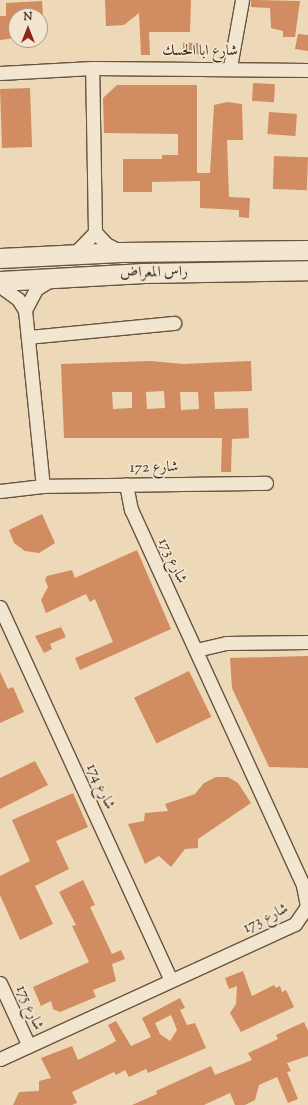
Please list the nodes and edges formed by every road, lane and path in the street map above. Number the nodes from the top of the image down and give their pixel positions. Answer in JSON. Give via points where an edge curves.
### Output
{"nodes":[{"id":1,"x":242,"y":0,"type":"edge"},
{"id":2,"x":230,"y":67,"type":"junction"},
{"id":3,"x":92,"y":68,"type":"junction"},
{"id":4,"x":308,"y":70,"type":"edge"},
{"id":5,"x":0,"y":73,"type":"edge"},
{"id":6,"x":95,"y":232,"type":"junction"},
{"id":7,"x":308,"y":250,"type":"edge"},
{"id":8,"x":121,"y":252,"type":"junction"},
{"id":9,"x":74,"y":254,"type":"junction"},
{"id":10,"x":0,"y":258,"type":"edge"},
{"id":11,"x":308,"y":270,"type":"edge"},
{"id":12,"x":226,"y":272,"type":"junction"},
{"id":13,"x":56,"y":276,"type":"junction"},
{"id":14,"x":308,"y":280,"type":"edge"},
{"id":15,"x":0,"y":281,"type":"edge"},
{"id":16,"x":0,"y":286,"type":"edge"},
{"id":17,"x":25,"y":310,"type":"junction"},
{"id":18,"x":174,"y":323,"type":"dead end"},
{"id":19,"x":28,"y":337,"type":"junction"},
{"id":20,"x":266,"y":483,"type":"dead end"},
{"id":21,"x":126,"y":484,"type":"junction"},
{"id":22,"x":43,"y":486,"type":"junction"},
{"id":23,"x":0,"y":490,"type":"edge"},
{"id":24,"x":0,"y":607,"type":"edge"},
{"id":25,"x":308,"y":642,"type":"edge"},
{"id":26,"x":196,"y":650,"type":"junction"},
{"id":27,"x":171,"y":980,"type":"junction"},
{"id":28,"x":0,"y":983,"type":"edge"},
{"id":29,"x":29,"y":1046,"type":"junction"},
{"id":30,"x":0,"y":1059,"type":"edge"}],
"edges":[{"from":1,"to":2,"type":"street"},
{"from":2,"to":3,"type":"street","name":"شارع ابا الحسك"},
{"from":2,"to":4,"type":"street","name":"شارع ابا الحسك"},
{"from":3,"to":5,"type":"street","name":"شارع ابا الحسك"},
{"from":3,"to":6,"type":"street"},
{"from":6,"to":8,"type":"street","via":[[106,244]]},
{"from":6,"to":9,"type":"street"},
{"from":7,"to":8,"type":"street","name":"راس المعراض"},
{"from":8,"to":9,"type":"street","name":"راس المعراض"},
{"from":9,"to":10,"type":"street","name":"راس المعراض"},
{"from":11,"to":12,"type":"street","name":"راس المعراض"},
{"from":12,"to":13,"type":"street","name":"راس المعراض"},
{"from":12,"to":14,"type":"street","via":[[276,281]]},
{"from":13,"to":15,"type":"street","name":"راس المعراض"},
{"from":13,"to":17,"type":"street","via":[[36,289]]},
{"from":16,"to":17,"type":"street","via":[[18,299]]},
{"from":17,"to":19,"type":"street"},
{"from":18,"to":19,"type":"street"},
{"from":19,"to":22,"type":"street"},
{"from":20,"to":21,"type":"street","name":"شارع 172"},
{"from":21,"to":22,"type":"street","name":"شارع 172"},
{"from":21,"to":26,"type":"street","name":"شارع 173","via":[[131,510]]},
{"from":22,"to":23,"type":"street","name":"شارع 172"},
{"from":24,"to":27,"type":"street","name":"شارع 174"},
{"from":25,"to":26,"type":"street","via":[[226,643]]},
{"from":26,"to":27,"type":"street","name":"شارع 173","via":[[303,885],[307,906],[295,924]]},
{"from":27,"to":29,"type":"street","name":"شارع 173"},
{"from":28,"to":29,"type":"street","name":"شارع 175"},
{"from":29,"to":30,"type":"street","name":"شارع 173"}]}
